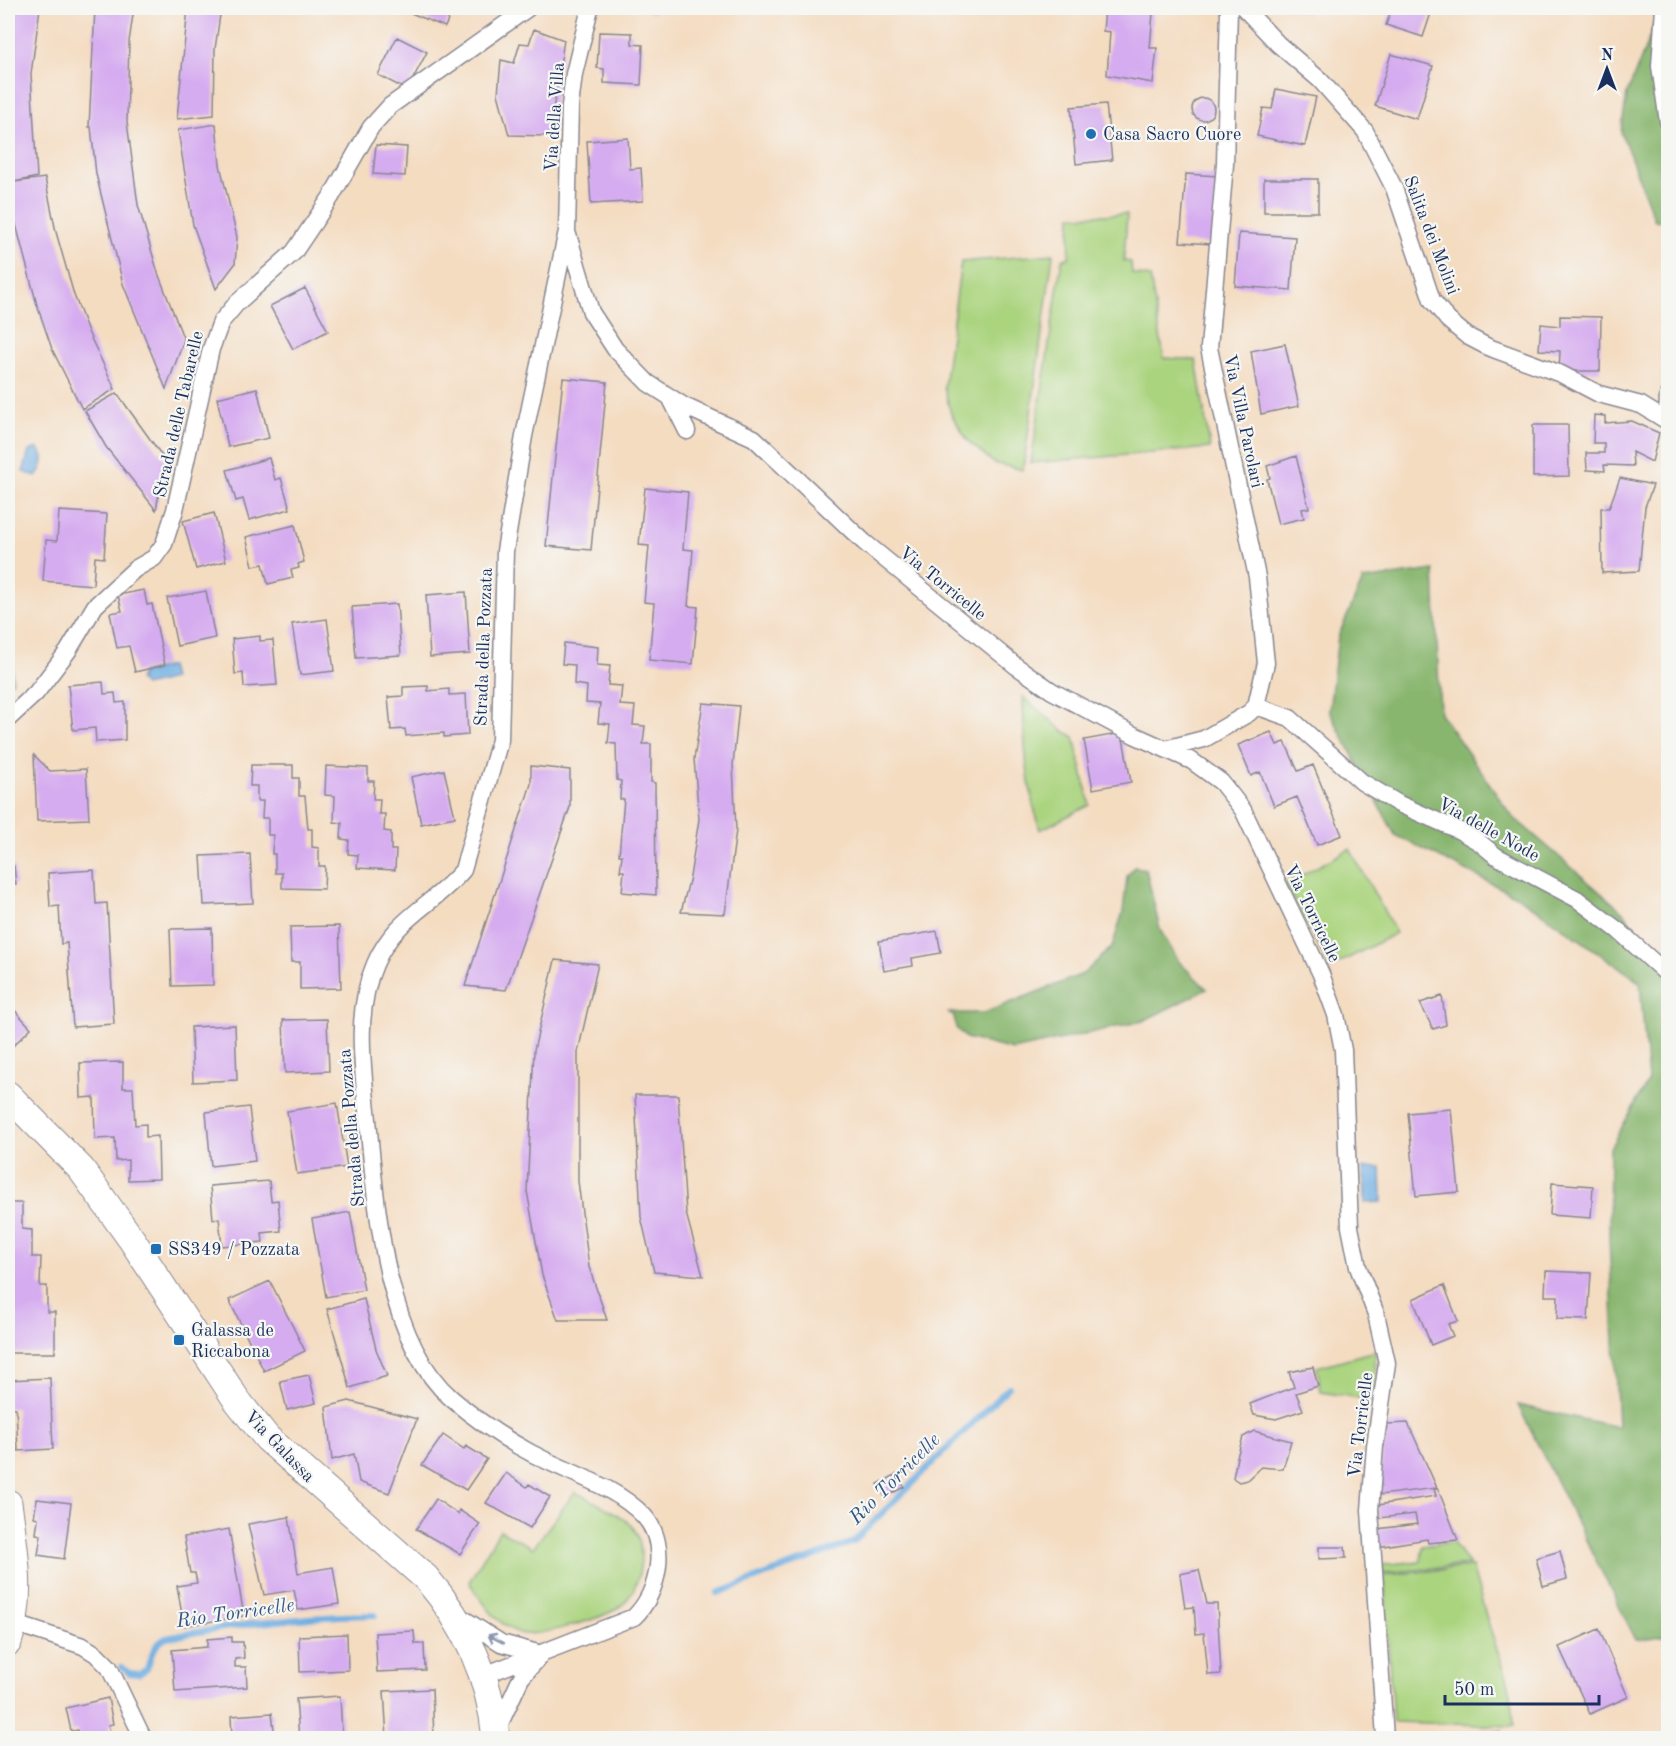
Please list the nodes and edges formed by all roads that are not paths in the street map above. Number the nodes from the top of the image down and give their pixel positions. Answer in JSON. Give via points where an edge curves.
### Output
{"nodes":[{"id":1,"x":528,"y":8,"type":"edge"},
{"id":2,"x":590,"y":8,"type":"edge"},
{"id":3,"x":1229,"y":8,"type":"edge"},
{"id":4,"x":1244,"y":8,"type":"edge"},
{"id":5,"x":1664,"y":8,"type":"edge"},
{"id":6,"x":1668,"y":122,"type":"edge"},
{"id":7,"x":567,"y":231,"type":"junction"},
{"id":8,"x":1668,"y":395,"type":"edge"},
{"id":9,"x":671,"y":399,"type":"junction"},
{"id":10,"x":1668,"y":422,"type":"edge"},
{"id":11,"x":687,"y":431,"type":"dead end"},
{"id":12,"x":1256,"y":706,"type":"junction"},
{"id":13,"x":8,"y":719,"type":"edge"},
{"id":14,"x":1168,"y":748,"type":"junction"},
{"id":15,"x":1668,"y":975,"type":"edge"},
{"id":16,"x":8,"y":1095,"type":"edge"},
{"id":17,"x":8,"y":1503,"type":"edge"},
{"id":18,"x":455,"y":1614,"type":"junction"},
{"id":19,"x":10,"y":1633,"type":"edge"},
{"id":20,"x":542,"y":1654,"type":"junction"},
{"id":21,"x":483,"y":1676,"type":"junction"},
{"id":22,"x":495,"y":1736,"type":"edge"},
{"id":23,"x":143,"y":1738,"type":"edge"},
{"id":24,"x":1385,"y":1738,"type":"edge"}],
"edges":[{"from":1,"to":13,"type":"street","name":"Strada delle Tabarelle","via":[[390,106],[371,126],[294,252],[221,322],[164,544],[154,558],[135,569],[95,606],[69,651],[36,693]]},
{"from":2,"to":7,"type":"street","name":"Via della Villa","via":[[574,74]]},
{"from":3,"to":12,"type":"street","name":"Via Villa Parolari","via":[[1225,164],[1209,348],[1257,577],[1266,663]]},
{"from":4,"to":10,"type":"street","name":"Salita dei Molini","via":[[1320,80],[1365,131],[1394,188],[1432,300],[1448,320],[1488,347],[1561,374],[1599,394],[1641,405]]},
{"from":5,"to":6,"type":"street","via":[[1660,66]]},
{"from":7,"to":9,"type":"street","name":"Via Torricelle","via":[[585,296],[601,330],[628,364]]},
{"from":7,"to":20,"type":"street","name":"Strada della Pozzata","via":[[524,436],[505,551],[500,740],[463,870],[453,883],[400,924],[375,964],[366,996],[362,1051],[384,1257],[417,1354],[434,1382],[472,1415],[531,1454],[625,1500],[653,1530],[657,1574],[644,1608],[621,1624]]},
{"from":8,"to":10,"type":"street","name":"Salita dei Molini"},
{"from":9,"to":11,"type":"street","name":"Via Torricelle"},
{"from":9,"to":14,"type":"street","name":"Via Torricelle","via":[[754,438],[864,542],[1034,680],[1134,735]]},
{"from":12,"to":14,"type":"street","via":[[1204,739]]},
{"from":12,"to":15,"type":"street","name":"Via delle Node","via":[[1290,718],[1362,782],[1399,804],[1460,831],[1496,856],[1577,899]]},
{"from":14,"to":24,"type":"street","name":"Via Torricelle","via":[[1221,782],[1243,810],[1336,1014],[1345,1080],[1350,1227],[1387,1363],[1370,1510]]},
{"from":16,"to":18,"type":"main road","name":"Via Galassa","via":[[81,1169],[236,1399],[267,1438],[426,1578]]},
{"from":17,"to":19,"type":"main road","via":[[15,1563]]},
{"from":20,"to":18,"type":"street","one_way":true,"via":[[501,1643]]},
{"from":18,"to":21,"type":"main road","name":"Via Galassa"},
{"from":19,"to":23,"type":"street","via":[[83,1646],[96,1654],[109,1667]]},
{"from":20,"to":21,"type":"street","name":"Strada della Pozzata"},
{"from":20,"to":22,"type":"street","name":"Strada della Pozzata","via":[[521,1678]]},
{"from":21,"to":22,"type":"main road","name":"Via Galassa"}]}
